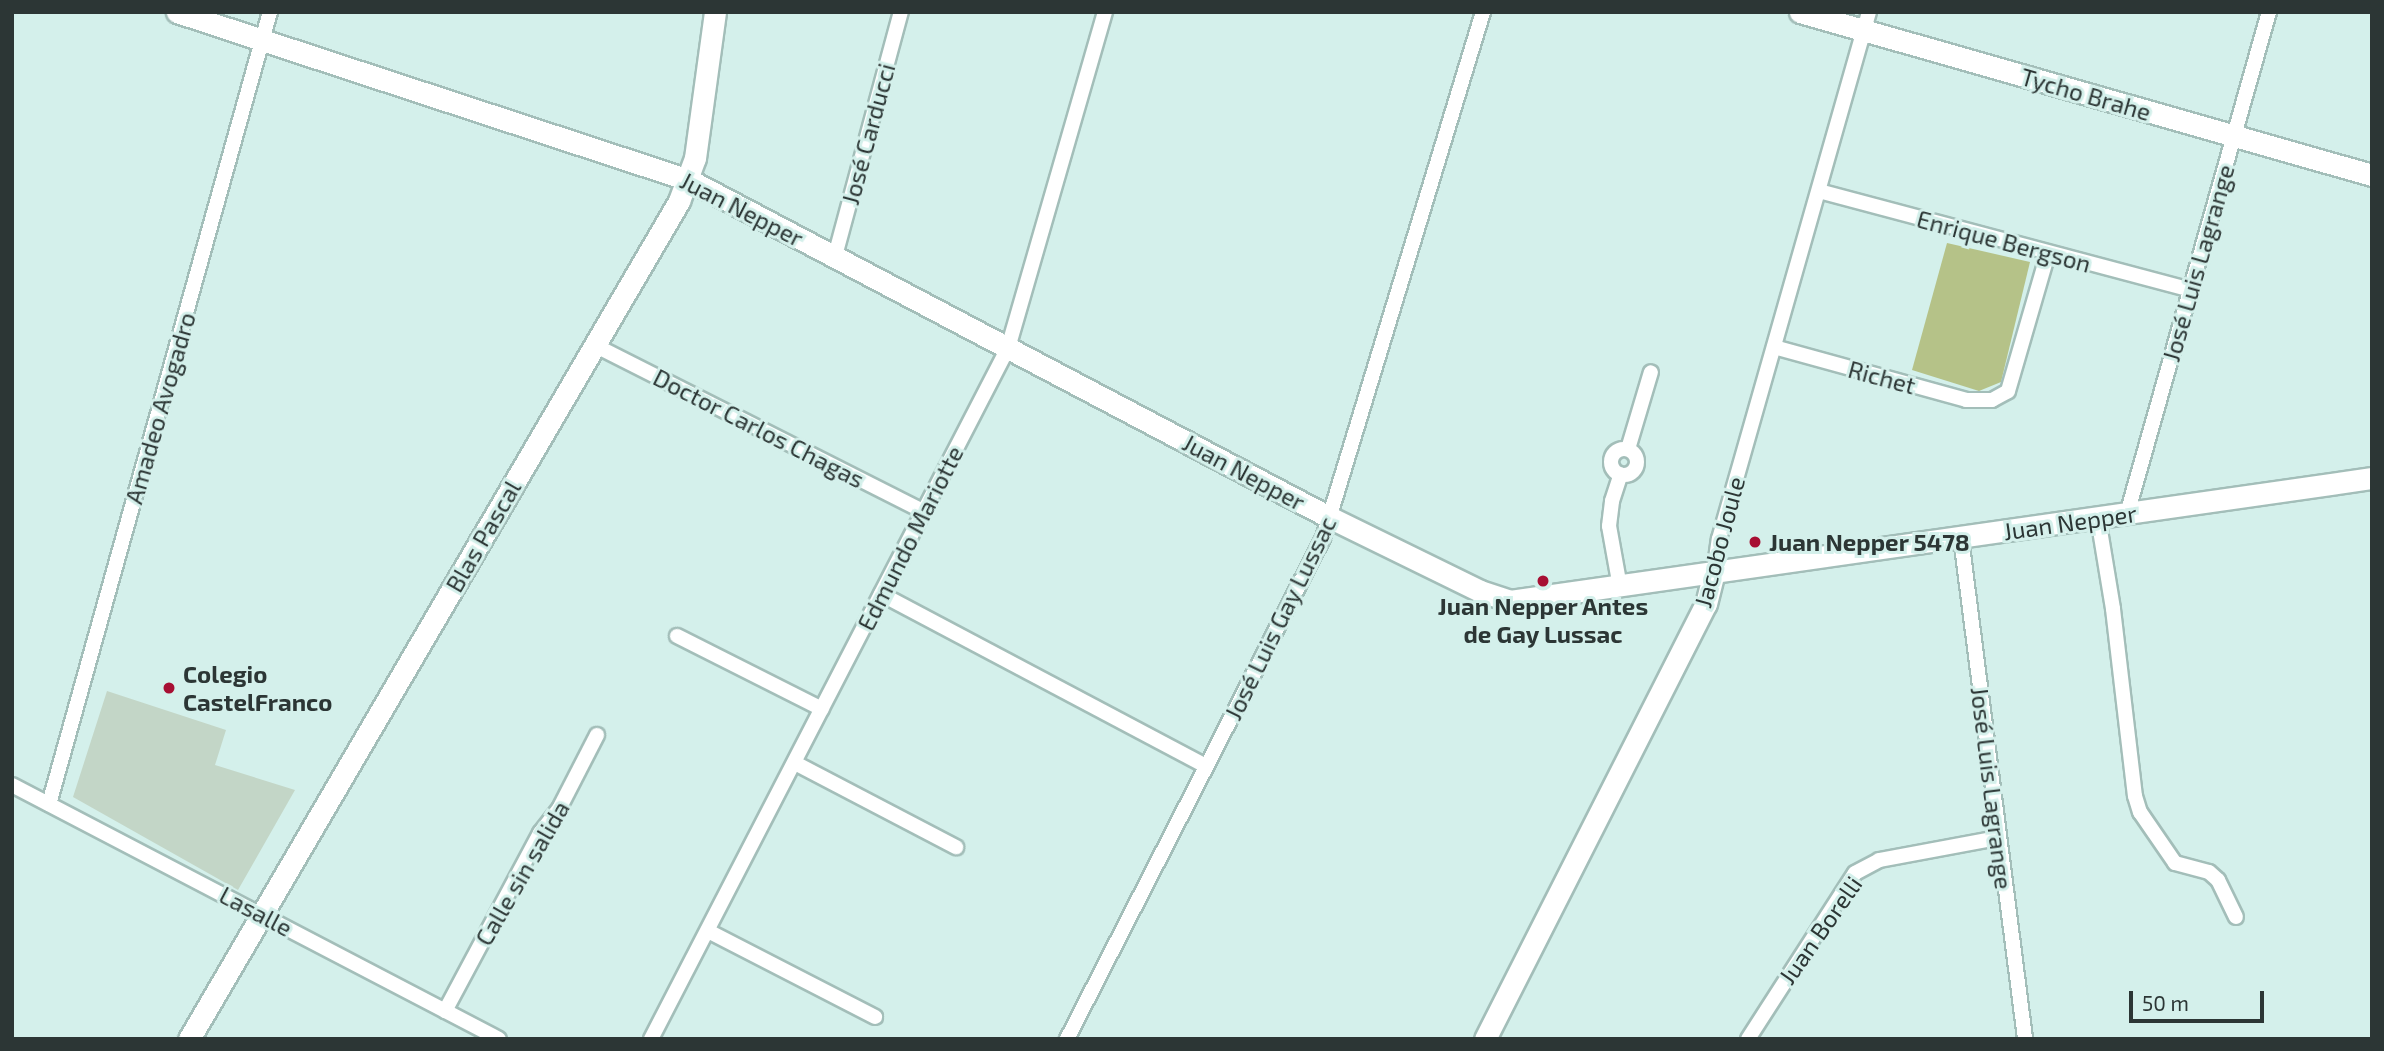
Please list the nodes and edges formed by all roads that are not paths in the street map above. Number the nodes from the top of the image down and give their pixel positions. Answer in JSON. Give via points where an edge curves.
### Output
{"nodes":[{"id":1,"x":177,"y":12,"type":"edge"},
{"id":2,"x":270,"y":12,"type":"edge"},
{"id":3,"x":715,"y":12,"type":"edge"},
{"id":4,"x":901,"y":12,"type":"edge"},
{"id":5,"x":1105,"y":12,"type":"edge"},
{"id":6,"x":1483,"y":12,"type":"edge"},
{"id":7,"x":1800,"y":12,"type":"edge"},
{"id":8,"x":2269,"y":12,"type":"edge"},
{"id":9,"x":1867,"y":21,"type":"edge"},
{"id":10,"x":262,"y":41,"type":"junction"},
{"id":11,"x":2233,"y":136,"type":"junction"},
{"id":12,"x":2372,"y":175,"type":"edge"},
{"id":13,"x":689,"y":180,"type":"junction"},
{"id":14,"x":1818,"y":191,"type":"junction"},
{"id":15,"x":2048,"y":253,"type":"junction"},
{"id":16,"x":835,"y":257,"type":"junction"},
{"id":17,"x":2190,"y":289,"type":"junction"},
{"id":18,"x":594,"y":345,"type":"junction"},
{"id":19,"x":1774,"y":347,"type":"junction"},
{"id":20,"x":1008,"y":348,"type":"junction"},
{"id":21,"x":1651,"y":372,"type":"dead end"},
{"id":22,"x":2372,"y":478,"type":"edge"},
{"id":23,"x":923,"y":512,"type":"junction"},
{"id":24,"x":2127,"y":514,"type":"junction"},
{"id":25,"x":1331,"y":518,"type":"junction"},
{"id":26,"x":2098,"y":518,"type":"junction"},
{"id":27,"x":1961,"y":538,"type":"junction"},
{"id":28,"x":1714,"y":573,"type":"junction"},
{"id":29,"x":1620,"y":587,"type":"junction"},
{"id":30,"x":881,"y":594,"type":"junction"},
{"id":31,"x":677,"y":636,"type":"dead end"},
{"id":32,"x":822,"y":709,"type":"junction"},
{"id":33,"x":597,"y":735,"type":"dead end"},
{"id":34,"x":795,"y":763,"type":"junction"},
{"id":35,"x":1206,"y":766,"type":"junction"},
{"id":36,"x":12,"y":785,"type":"edge"},
{"id":37,"x":49,"y":804,"type":"junction"},
{"id":38,"x":1998,"y":838,"type":"junction"},
{"id":39,"x":956,"y":848,"type":"dead end"},
{"id":40,"x":262,"y":914,"type":"junction"},
{"id":41,"x":2236,"y":917,"type":"dead end"},
{"id":42,"x":708,"y":931,"type":"junction"},
{"id":43,"x":445,"y":1011,"type":"junction"},
{"id":44,"x":875,"y":1017,"type":"dead end"},
{"id":45,"x":2025,"y":1038,"type":"edge"},
{"id":46,"x":189,"y":1039,"type":"edge"},
{"id":47,"x":499,"y":1039,"type":"edge"},
{"id":48,"x":651,"y":1039,"type":"edge"},
{"id":49,"x":1068,"y":1039,"type":"edge"},
{"id":50,"x":1485,"y":1039,"type":"edge"},
{"id":51,"x":1748,"y":1039,"type":"edge"}],
"edges":[{"from":1,"to":10,"type":"main road","name":"Juan Nepper"},
{"from":2,"to":10,"type":"street","name":"Amadeo Avogadro"},
{"from":3,"to":13,"type":"main road","name":"Blas Pascal"},
{"from":4,"to":16,"type":"street","name":"José Carducci"},
{"from":5,"to":20,"type":"street","name":"Edmundo Mariotte"},
{"from":6,"to":25,"type":"street","name":"José Luis Gay Lussac"},
{"from":7,"to":9,"type":"main road","name":"Tycho Brahe"},
{"from":8,"to":11,"type":"street","name":"José Luis Lagrange"},
{"from":9,"to":11,"type":"main road","name":"Tycho Brahe"},
{"from":9,"to":14,"type":"street","name":"Jacobo Joule"},
{"from":10,"to":13,"type":"main road","name":"Juan Nepper"},
{"from":10,"to":37,"type":"street","name":"Amadeo Avogadro"},
{"from":11,"to":12,"type":"main road","name":"Tycho Brahe"},
{"from":11,"to":17,"type":"street","name":"José Luis Lagrange"},
{"from":13,"to":16,"type":"main road","name":"Juan Nepper"},
{"from":13,"to":18,"type":"main road","name":"Blas Pascal"},
{"from":14,"to":15,"type":"street","name":"Enrique Bergson"},
{"from":14,"to":19,"type":"street","name":"Jacobo Joule"},
{"from":15,"to":17,"type":"street","name":"Enrique Bergson"},
{"from":15,"to":19,"type":"street","name":"Richet","via":[[2008,391],[1992,400],[1966,400]]},
{"from":16,"to":20,"type":"main road","name":"Juan Nepper"},
{"from":17,"to":24,"type":"street","name":"José Luis Lagrange"},
{"from":18,"to":23,"type":"street","name":"Doctor Carlos Chagas"},
{"from":18,"to":40,"type":"main road","name":"Blas Pascal"},
{"from":19,"to":28,"type":"street","name":"Jacobo Joule","via":[[1719,539]]},
{"from":20,"to":23,"type":"street","name":"Edmundo Mariotte"},
{"from":20,"to":25,"type":"main road","name":"Juan Nepper"},
{"from":21,"to":29,"type":"street","via":[[1628,449],[1636,457],[1636,468],[1621,474],[1612,501],[1609,526]]},
{"from":22,"to":24,"type":"main road","name":"Juan Nepper"},
{"from":23,"to":30,"type":"street","name":"Edmundo Mariotte"},
{"from":24,"to":26,"type":"main road","name":"Juan Nepper"},
{"from":25,"to":29,"type":"main road","name":"Juan Nepper","via":[[1494,597],[1528,601]]},
{"from":25,"to":35,"type":"street","name":"José Luis Gay Lussac"},
{"from":26,"to":27,"type":"main road","name":"Juan Nepper"},
{"from":26,"to":41,"type":"street","via":[[2140,811],[2175,863],[2209,872],[2218,880]]},
{"from":27,"to":28,"type":"main road","name":"Juan Nepper"},
{"from":27,"to":38,"type":"street","name":"José Luis Lagrange"},
{"from":28,"to":29,"type":"main road","name":"Juan Nepper"},
{"from":28,"to":50,"type":"main road","name":"Jacobo Joule","via":[[1706,604]]},
{"from":30,"to":32,"type":"street","name":"Edmundo Mariotte"},
{"from":30,"to":35,"type":"street"},
{"from":31,"to":32,"type":"street"},
{"from":32,"to":34,"type":"street","name":"Edmundo Mariotte"},
{"from":33,"to":43,"type":"street","name":"Calle sin salida"},
{"from":34,"to":39,"type":"street"},
{"from":34,"to":42,"type":"street","name":"Edmundo Mariotte"},
{"from":35,"to":49,"type":"street","name":"José Luis Gay Lussac"},
{"from":36,"to":37,"type":"street","name":"Lasalle"},
{"from":37,"to":40,"type":"street","name":"Lasalle"},
{"from":38,"to":45,"type":"street","name":"José Luis Lagrange"},
{"from":38,"to":51,"type":"street","name":"Juan Borelli","via":[[1879,859],[1855,873]]},
{"from":40,"to":43,"type":"street","name":"Lasalle"},
{"from":40,"to":46,"type":"main road","name":"Blas Pascal"},
{"from":42,"to":44,"type":"street"},
{"from":42,"to":48,"type":"street","name":"Edmundo Mariotte"},
{"from":43,"to":47,"type":"street","name":"Lasalle"}]}
